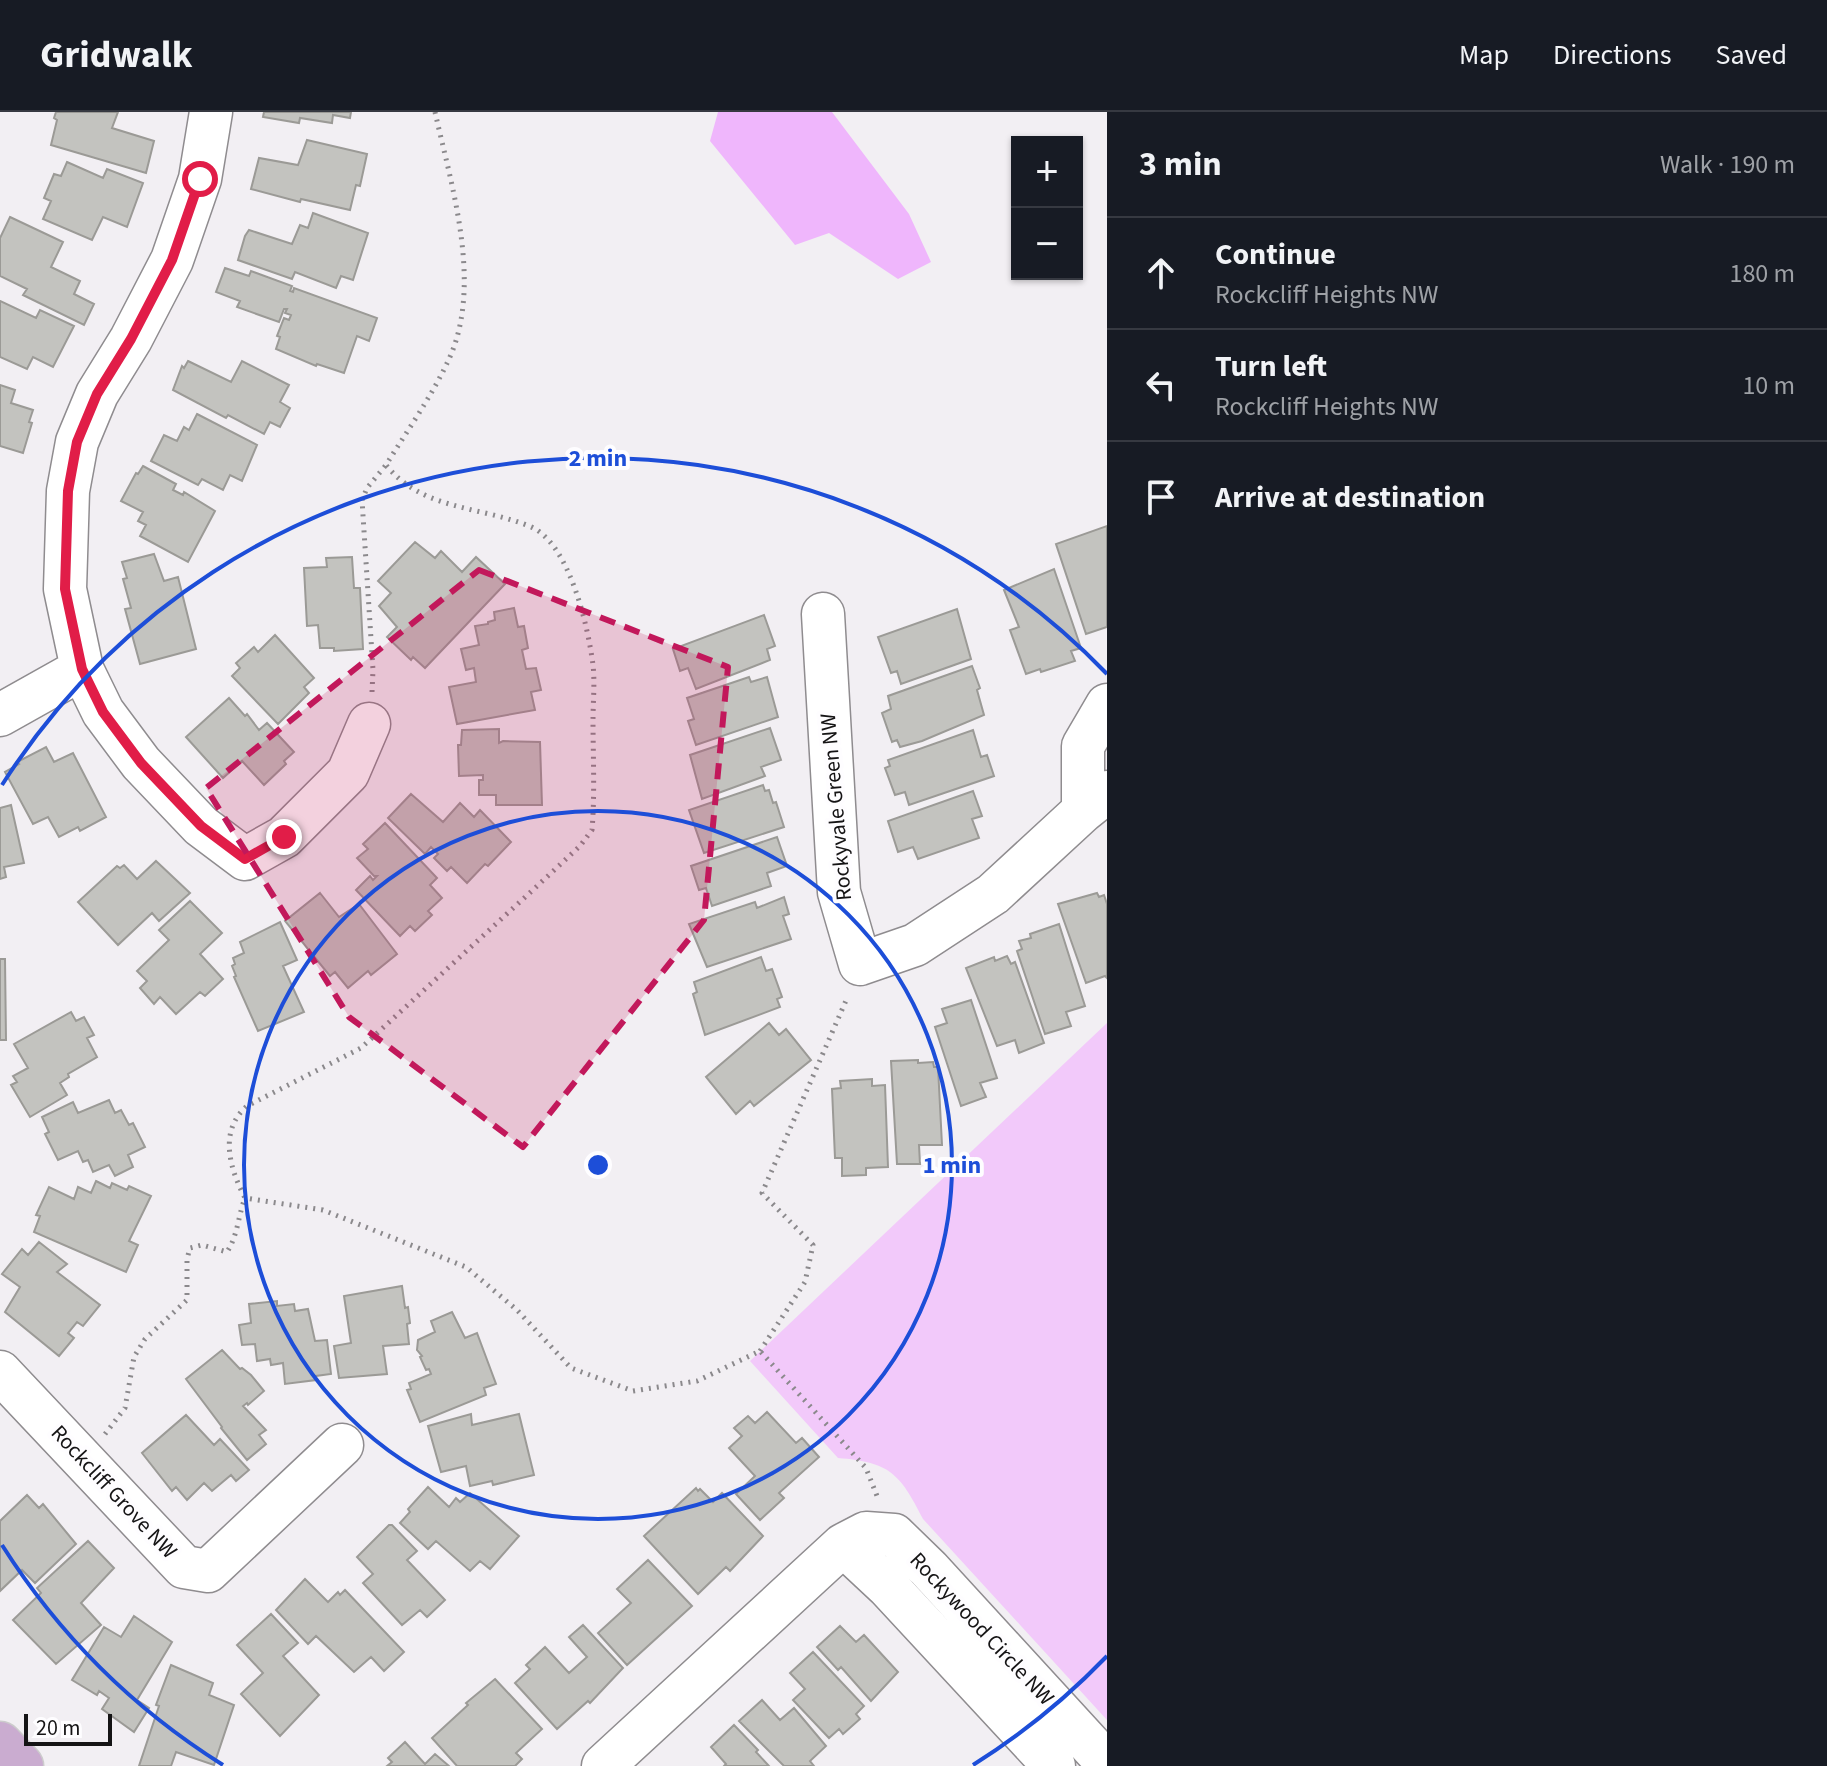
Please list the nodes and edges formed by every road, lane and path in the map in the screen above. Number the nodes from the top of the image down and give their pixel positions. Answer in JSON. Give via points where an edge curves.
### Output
{"nodes":[{"id":1,"x":211,"y":112,"type":"edge"},
{"id":2,"x":435,"y":112,"type":"edge"},
{"id":3,"x":386,"y":465,"type":"junction"},
{"id":4,"x":823,"y":614,"type":"dead end"},
{"id":5,"x":82,"y":669,"type":"junction"},
{"id":6,"x":1107,"y":705,"type":"edge"},
{"id":7,"x":0,"y":715,"type":"edge"},
{"id":8,"x":369,"y":724,"type":"joint"},
{"id":9,"x":1095,"y":801,"type":"edge"},
{"id":10,"x":860,"y":964,"type":"junction"},
{"id":11,"x":245,"y":1198,"type":"junction"},
{"id":12,"x":760,"y":1351,"type":"junction"},
{"id":13,"x":0,"y":1372,"type":"edge"},
{"id":14,"x":342,"y":1445,"type":"dead end"},
{"id":15,"x":83,"y":1459,"type":"junction"},
{"id":16,"x":894,"y":1535,"type":"junction"},
{"id":17,"x":843,"y":1545,"type":"junction"},
{"id":18,"x":0,"y":1744,"type":"edge"},
{"id":19,"x":1107,"y":1763,"type":"edge"},
{"id":20,"x":21,"y":1766,"type":"edge"},
{"id":21,"x":603,"y":1766,"type":"edge"},
{"id":22,"x":1054,"y":1766,"type":"edge"}],
"edges":[{"from":1,"to":5,"type":"street","via":[[200,179],[172,260],[97,394],[77,442],[68,491],[65,589]]},
{"from":2,"to":3,"type":"path","via":[[463,253],[466,295],[449,360]]},
{"from":3,"to":8,"type":"path","via":[[362,500],[373,670]]},
{"from":3,"to":11,"type":"path","via":[[399,481],[437,502],[531,526],[550,540],[582,611],[593,666],[592,830],[361,1048],[236,1116],[228,1154]]},
{"from":4,"to":10,"type":"street","name":"Rockyvale Green NW","via":[[839,892]]},
{"from":5,"to":7,"type":"street"},
{"from":5,"to":8,"type":"street","via":[[103,712],[141,763],[201,826],[245,859],[284,837],[348,773]]},
{"from":6,"to":9,"type":"street","via":[[1083,746]]},
{"from":9,"to":10,"type":"street","via":[[993,894],[915,945]]},
{"from":10,"to":12,"type":"path","via":[[762,1193],[813,1245],[805,1282]]},
{"from":11,"to":12,"type":"path","via":[[323,1210],[466,1267],[517,1310],[571,1368],[633,1391],[697,1381]]},
{"from":11,"to":15,"type":"path","via":[[227,1252],[202,1245],[190,1248],[187,1300],[145,1339],[134,1357],[125,1408]]},
{"from":12,"to":16,"type":"path","via":[[866,1468]]},
{"from":13,"to":15,"type":"street","name":"Rockcliff Grove NW"},
{"from":14,"to":15,"type":"street","name":"Rockcliff Grove NW","via":[[208,1571],[184,1567]]},
{"from":16,"to":17,"type":"street","name":"Rockywood Circle NW","via":[[866,1533]]},
{"from":16,"to":19,"type":"street","name":"Rockywood Circle NW"},
{"from":17,"to":21,"type":"street","name":"Rockywood Circle NW"},
{"from":17,"to":22,"type":"street","name":"Rockywood Circle NW"},
{"from":18,"to":20,"type":"main road"}]}
